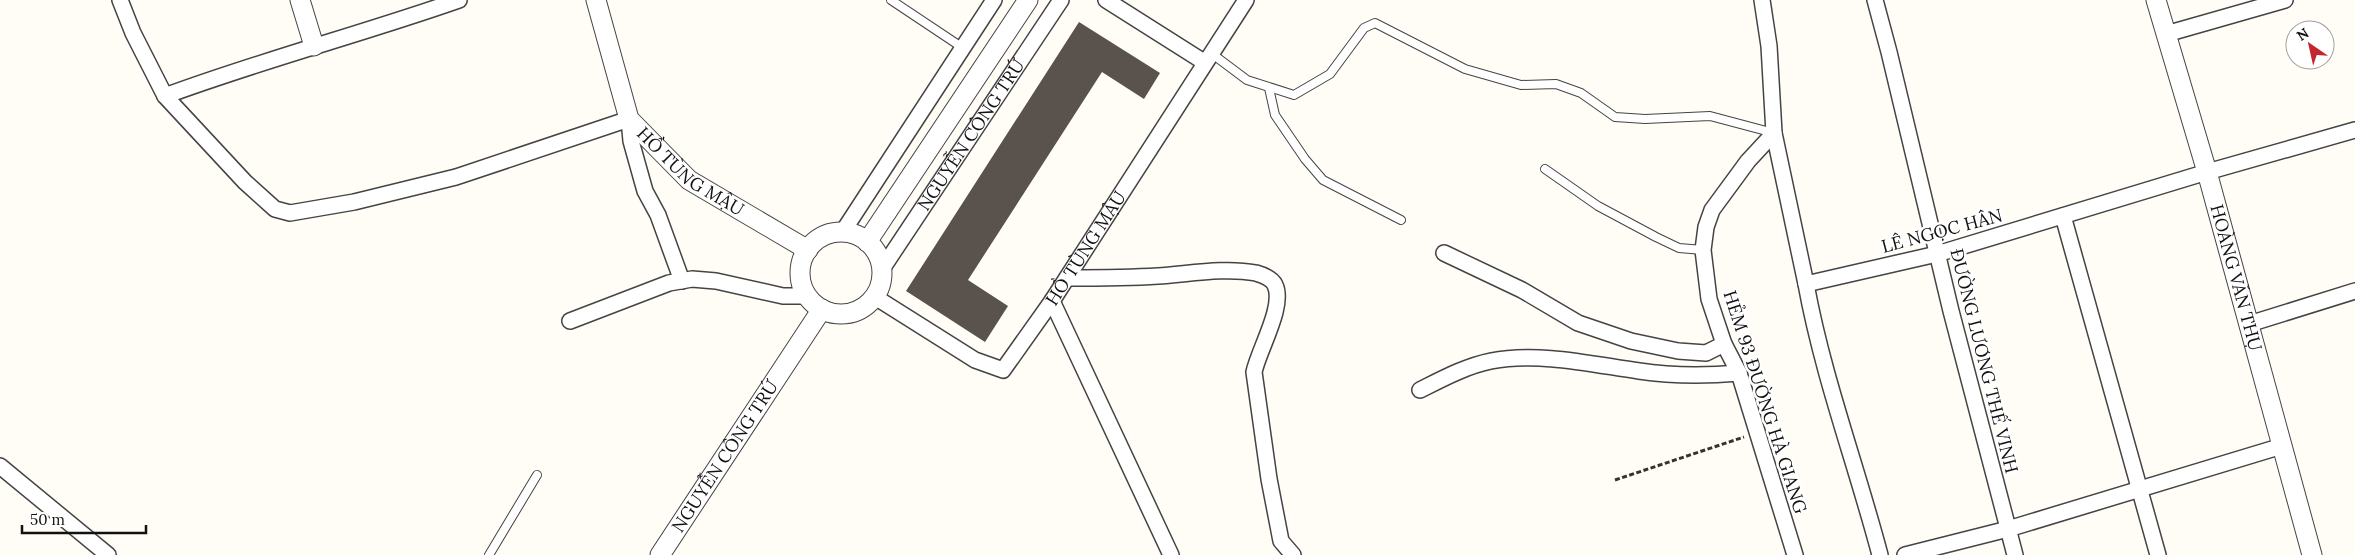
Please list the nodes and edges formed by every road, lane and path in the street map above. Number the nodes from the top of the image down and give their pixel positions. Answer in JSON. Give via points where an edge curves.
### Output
{"nodes":[{"id":1,"x":120,"y":0,"type":"edge"},
{"id":2,"x":300,"y":0,"type":"edge"},
{"id":3,"x":459,"y":0,"type":"edge"},
{"id":4,"x":596,"y":0,"type":"edge"},
{"id":5,"x":891,"y":0,"type":"edge"},
{"id":6,"x":994,"y":0,"type":"edge"},
{"id":7,"x":1028,"y":0,"type":"edge"},
{"id":8,"x":1061,"y":0,"type":"edge"},
{"id":9,"x":1106,"y":0,"type":"edge"},
{"id":10,"x":1246,"y":0,"type":"edge"},
{"id":11,"x":1762,"y":0,"type":"edge"},
{"id":12,"x":1874,"y":0,"type":"edge"},
{"id":13,"x":2156,"y":0,"type":"edge"},
{"id":14,"x":2285,"y":0,"type":"edge"},
{"id":15,"x":2166,"y":34,"type":"junction"},
{"id":16,"x":314,"y":46,"type":"junction"},
{"id":17,"x":963,"y":48,"type":"junction"},
{"id":18,"x":1208,"y":58,"type":"junction"},
{"id":19,"x":1269,"y":88,"type":"junction"},
{"id":20,"x":165,"y":96,"type":"junction"},
{"id":21,"x":628,"y":119,"type":"junction"},
{"id":22,"x":2355,"y":130,"type":"edge"},
{"id":23,"x":1774,"y":133,"type":"junction"},
{"id":24,"x":1545,"y":169,"type":"dead end"},
{"id":25,"x":2207,"y":172,"type":"junction"},
{"id":26,"x":2063,"y":216,"type":"junction"},
{"id":27,"x":1401,"y":220,"type":"dead end"},
{"id":28,"x":842,"y":233,"type":"junction"},
{"id":29,"x":867,"y":242,"type":"junction"},
{"id":30,"x":808,"y":250,"type":"junction"},
{"id":31,"x":1703,"y":250,"type":"junction"},
{"id":32,"x":1444,"y":253,"type":"dead end"},
{"id":33,"x":1938,"y":254,"type":"junction"},
{"id":34,"x":882,"y":269,"type":"junction"},
{"id":35,"x":1066,"y":278,"type":"junction"},
{"id":36,"x":682,"y":281,"type":"junction"},
{"id":37,"x":1806,"y":284,"type":"junction"},
{"id":38,"x":2355,"y":291,"type":"edge"},
{"id":39,"x":807,"y":296,"type":"junction"},
{"id":40,"x":875,"y":297,"type":"junction"},
{"id":41,"x":1052,"y":301,"type":"junction"},
{"id":42,"x":822,"y":309,"type":"junction"},
{"id":43,"x":570,"y":321,"type":"dead end"},
{"id":44,"x":2249,"y":324,"type":"junction"},
{"id":45,"x":1724,"y":344,"type":"junction"},
{"id":46,"x":1738,"y":373,"type":"junction"},
{"id":47,"x":1420,"y":390,"type":"dead end"},
{"id":48,"x":1757,"y":433,"type":"junction"},
{"id":49,"x":2282,"y":446,"type":"junction"},
{"id":50,"x":0,"y":466,"type":"edge"},
{"id":51,"x":537,"y":475,"type":"dead end"},
{"id":52,"x":1615,"y":480,"type":"dead end"},
{"id":53,"x":2140,"y":489,"type":"junction"},
{"id":54,"x":2008,"y":529,"type":"junction"},
{"id":55,"x":102,"y":553,"type":"edge"},
{"id":56,"x":488,"y":555,"type":"edge"},
{"id":57,"x":660,"y":555,"type":"edge"},
{"id":58,"x":1171,"y":555,"type":"edge"},
{"id":59,"x":1293,"y":555,"type":"edge"},
{"id":60,"x":1795,"y":555,"type":"edge"},
{"id":61,"x":1880,"y":555,"type":"edge"},
{"id":62,"x":1904,"y":555,"type":"edge"},
{"id":63,"x":2015,"y":555,"type":"edge"},
{"id":64,"x":2158,"y":555,"type":"edge"},
{"id":65,"x":2312,"y":555,"type":"edge"}],
"edges":[{"from":1,"to":20,"type":"street"},
{"from":2,"to":16,"type":"street"},
{"from":3,"to":16,"type":"street"},
{"from":4,"to":21,"type":"street","name":"HỒ TÙNG MẬU"},
{"from":5,"to":17,"type":"lane"},
{"from":6,"to":17,"type":"street"},
{"from":7,"to":29,"type":"street","name":"NGUYỄN CÔNG TRỨ"},
{"from":8,"to":34,"type":"street","name":"NGUYỄN CÔNG TRỨ"},
{"from":9,"to":18,"type":"street"},
{"from":10,"to":18,"type":"street","name":"HỒ TÙNG MẬU"},
{"from":11,"to":23,"type":"street","via":[[1769,46]]},
{"from":12,"to":33,"type":"street","name":"ĐƯỜNG LƯƠNG THẾ VINH"},
{"from":13,"to":15,"type":"street","name":"HOÀNG VĂN THỤ"},
{"from":14,"to":15,"type":"street"},
{"from":15,"to":25,"type":"street","name":"HOÀNG VĂN THỤ"},
{"from":16,"to":20,"type":"street"},
{"from":17,"to":28,"type":"street"},
{"from":18,"to":19,"type":"lane","via":[[1247,80]]},
{"from":18,"to":35,"type":"street","name":"HỒ TÙNG MẬU"},
{"from":19,"to":23,"type":"lane","via":[[1294,95],[1330,74],[1364,28],[1375,23],[1465,69],[1520,85],[1556,84],[1581,93],[1615,117],[1710,116]]},
{"from":19,"to":27,"type":"lane","via":[[1276,115],[1323,180]]},
{"from":20,"to":21,"type":"street","via":[[256,192],[275,209],[290,213],[354,202],[456,177]]},
{"from":21,"to":30,"type":"street","name":"HỒ TÙNG MẬU","via":[[689,180]]},
{"from":21,"to":36,"type":"street","name":"HỒ TÙNG MẬU","via":[[645,191],[658,215]]},
{"from":22,"to":25,"type":"street","name":"LÊ NGỌC HÂN"},
{"from":23,"to":31,"type":"street","name":"HẺM 93 ĐƯỜNG HÀ GIANG","via":[[1742,168],[1712,210]]},
{"from":23,"to":37,"type":"street"},
{"from":24,"to":31,"type":"lane","via":[[1598,206],[1656,237],[1679,248]]},
{"from":25,"to":26,"type":"street","name":"LÊ NGỌC HÂN"},
{"from":25,"to":44,"type":"street","name":"HOÀNG VĂN THỤ"},
{"from":26,"to":33,"type":"street","name":"LÊ NGỌC HÂN"},
{"from":26,"to":53,"type":"street"},
{"from":28,"to":29,"type":"street"},
{"from":28,"to":30,"type":"street","via":[[823,237]]},
{"from":29,"to":34,"type":"street","via":[[875,251]]},
{"from":30,"to":39,"type":"street","via":[[801,268]]},
{"from":31,"to":45,"type":"street","name":"HẺM 93 ĐƯỜNG HÀ GIANG","via":[[1709,299]]},
{"from":32,"to":45,"type":"street","via":[[1522,290],[1578,323],[1631,341],[1706,353]]},
{"from":33,"to":37,"type":"street","name":"LÊ NGỌC HÂN"},
{"from":33,"to":54,"type":"street","name":"ĐƯỜNG LƯƠNG THẾ VINH"},
{"from":34,"to":40,"type":"street"},
{"from":35,"to":41,"type":"street","name":"HỒ TÙNG MẬU"},
{"from":35,"to":59,"type":"street","via":[[1242,272],[1268,277],[1275,284],[1277,296],[1272,321],[1254,372],[1281,541]]},
{"from":36,"to":39,"type":"street","via":[[692,278],[782,296]]},
{"from":36,"to":43,"type":"street"},
{"from":37,"to":61,"type":"street","via":[[1830,390]]},
{"from":38,"to":44,"type":"street"},
{"from":39,"to":42,"type":"street"},
{"from":40,"to":41,"type":"street","name":"HỒ TÙNG MẬU","via":[[975,360],[1003,370]]},
{"from":40,"to":42,"type":"street","via":[[860,310],[850,313],[831,313]]},
{"from":41,"to":58,"type":"street"},
{"from":42,"to":57,"type":"street","name":"NGUYỄN CÔNG TRỨ"},
{"from":44,"to":49,"type":"street","name":"HOÀNG VĂN THỤ"},
{"from":45,"to":46,"type":"street","name":"HẺM 93 ĐƯỜNG HÀ GIANG"},
{"from":46,"to":47,"type":"street","via":[[1700,376],[1531,358],[1490,362],[1454,373]]},
{"from":46,"to":48,"type":"street","name":"HẺM 93 ĐƯỜNG HÀ GIANG"},
{"from":48,"to":52,"type":"path"},
{"from":48,"to":60,"type":"street","name":"HẺM 93 ĐƯỜNG HÀ GIANG"},
{"from":49,"to":53,"type":"street"},
{"from":49,"to":65,"type":"street","name":"HOÀNG VĂN THỤ"},
{"from":50,"to":55,"type":"street"},
{"from":51,"to":56,"type":"lane"},
{"from":53,"to":54,"type":"street"},
{"from":53,"to":64,"type":"street"},
{"from":54,"to":62,"type":"street"},
{"from":54,"to":63,"type":"street","name":"ĐƯỜNG LƯƠNG THẾ VINH"}]}
